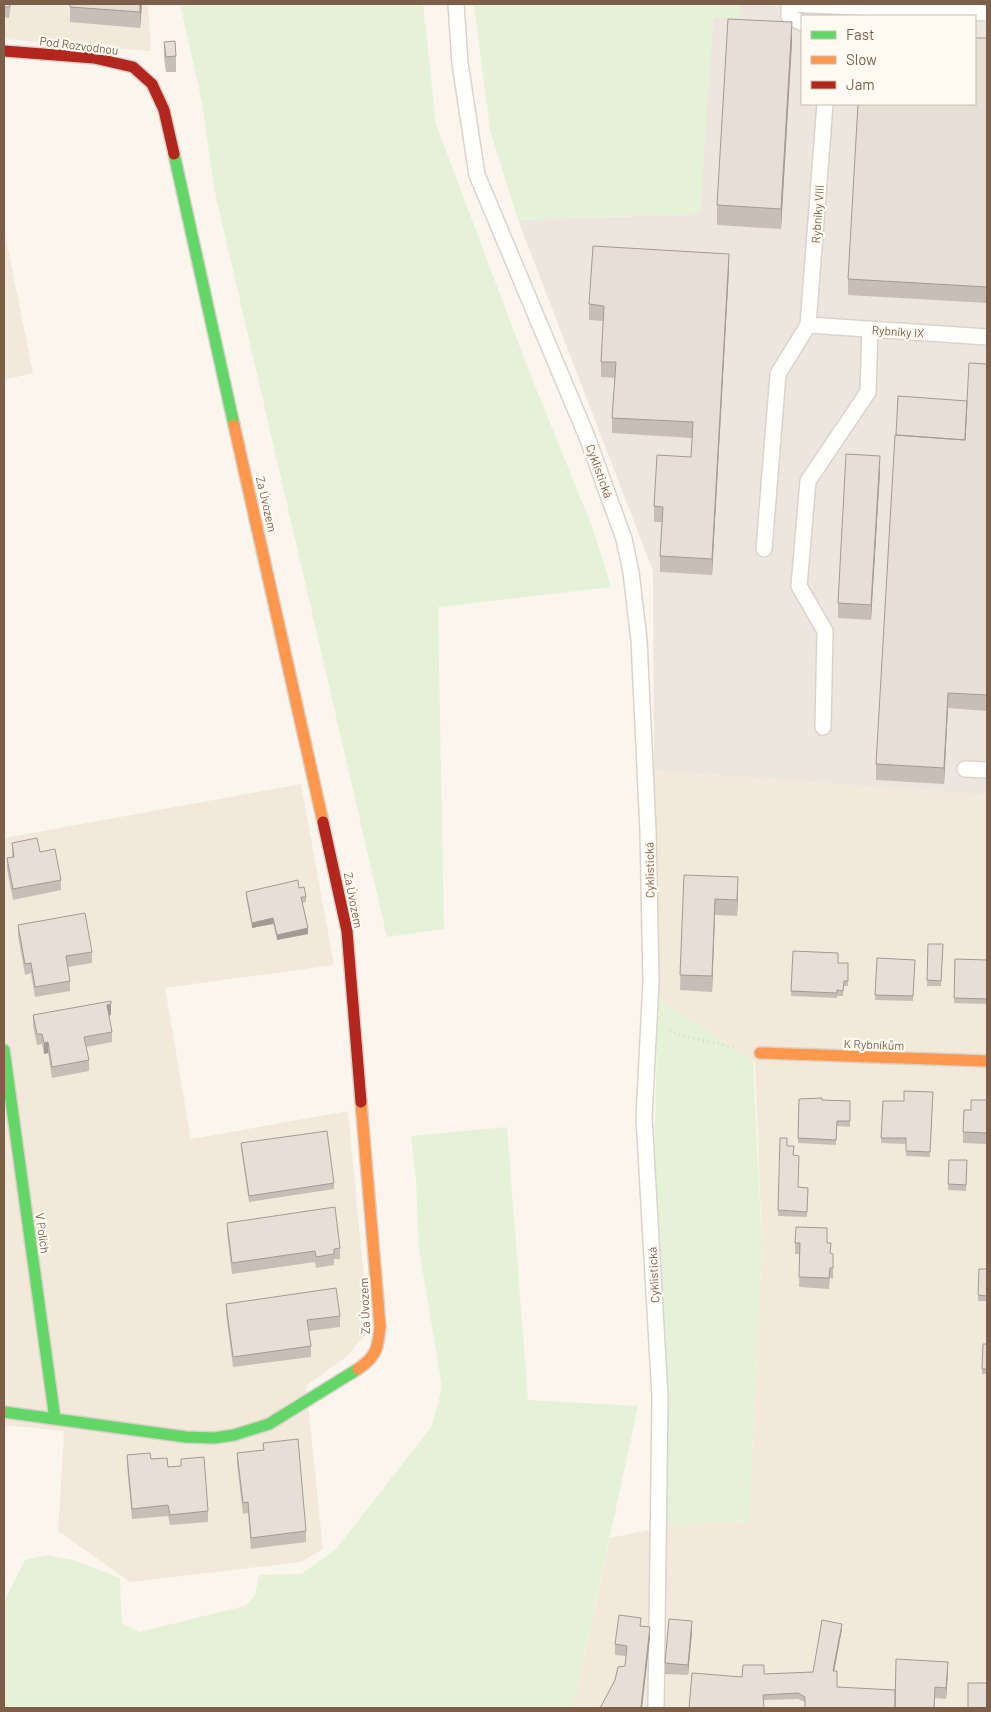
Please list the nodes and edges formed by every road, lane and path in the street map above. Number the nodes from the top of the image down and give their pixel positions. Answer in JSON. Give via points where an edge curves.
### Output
{"nodes":[{"id":1,"x":456,"y":4,"type":"edge"},
{"id":2,"x":789,"y":4,"type":"edge"},
{"id":3,"x":922,"y":7,"type":"edge"},
{"id":4,"x":987,"y":13,"type":"edge"},
{"id":5,"x":801,"y":22,"type":"edge"},
{"id":6,"x":4,"y":51,"type":"edge"},
{"id":7,"x":146,"y":77,"type":"joint"},
{"id":8,"x":825,"y":105,"type":"edge"},
{"id":9,"x":808,"y":325,"type":"junction"},
{"id":10,"x":870,"y":329,"type":"junction"},
{"id":11,"x":987,"y":337,"type":"edge"},
{"id":12,"x":764,"y":549,"type":"dead end"},
{"id":13,"x":824,"y":727,"type":"dead end"},
{"id":14,"x":965,"y":769,"type":"dead end"},
{"id":15,"x":987,"y":770,"type":"edge"},
{"id":16,"x":669,"y":1030,"type":"dead end"},
{"id":17,"x":4,"y":1050,"type":"edge"},
{"id":18,"x":760,"y":1053,"type":"joint"},
{"id":19,"x":987,"y":1061,"type":"edge"},
{"id":20,"x":4,"y":1412,"type":"edge"},
{"id":21,"x":55,"y":1419,"type":"junction"},
{"id":22,"x":656,"y":1708,"type":"edge"}],
"edges":[{"from":1,"to":22,"type":"lane","name":"Cyklistická","via":[[460,62],[478,176],[588,437],[624,539],[639,640],[651,982],[644,1117],[660,1397]]},
{"from":2,"to":3,"type":"lane"},
{"from":2,"to":5,"type":"lane","via":[[789,16]]},
{"from":3,"to":4,"type":"lane"},
{"from":6,"to":7,"type":"street","name":"Pod Rozvodnou","via":[[94,58],[133,67]]},
{"from":7,"to":21,"type":"street","name":"Za Úvozem","via":[[158,93],[164,110],[347,931],[380,1326],[378,1346],[371,1360],[269,1424],[214,1438]]},
{"from":8,"to":9,"type":"lane","name":"Rybníky VIII"},
{"from":9,"to":10,"type":"lane","name":"Rybníky IX"},
{"from":9,"to":12,"type":"lane","via":[[778,374]]},
{"from":10,"to":11,"type":"lane","name":"Rybníky IX"},
{"from":10,"to":13,"type":"lane","via":[[868,392],[808,481],[799,586],[825,632]]},
{"from":14,"to":15,"type":"lane"},
{"from":16,"to":18,"type":"path","via":[[686,1037]]},
{"from":17,"to":21,"type":"street","name":"V Polích"},
{"from":18,"to":19,"type":"street","name":"K Rybníkům"},
{"from":20,"to":21,"type":"street","name":"Za Úvozem"}]}
